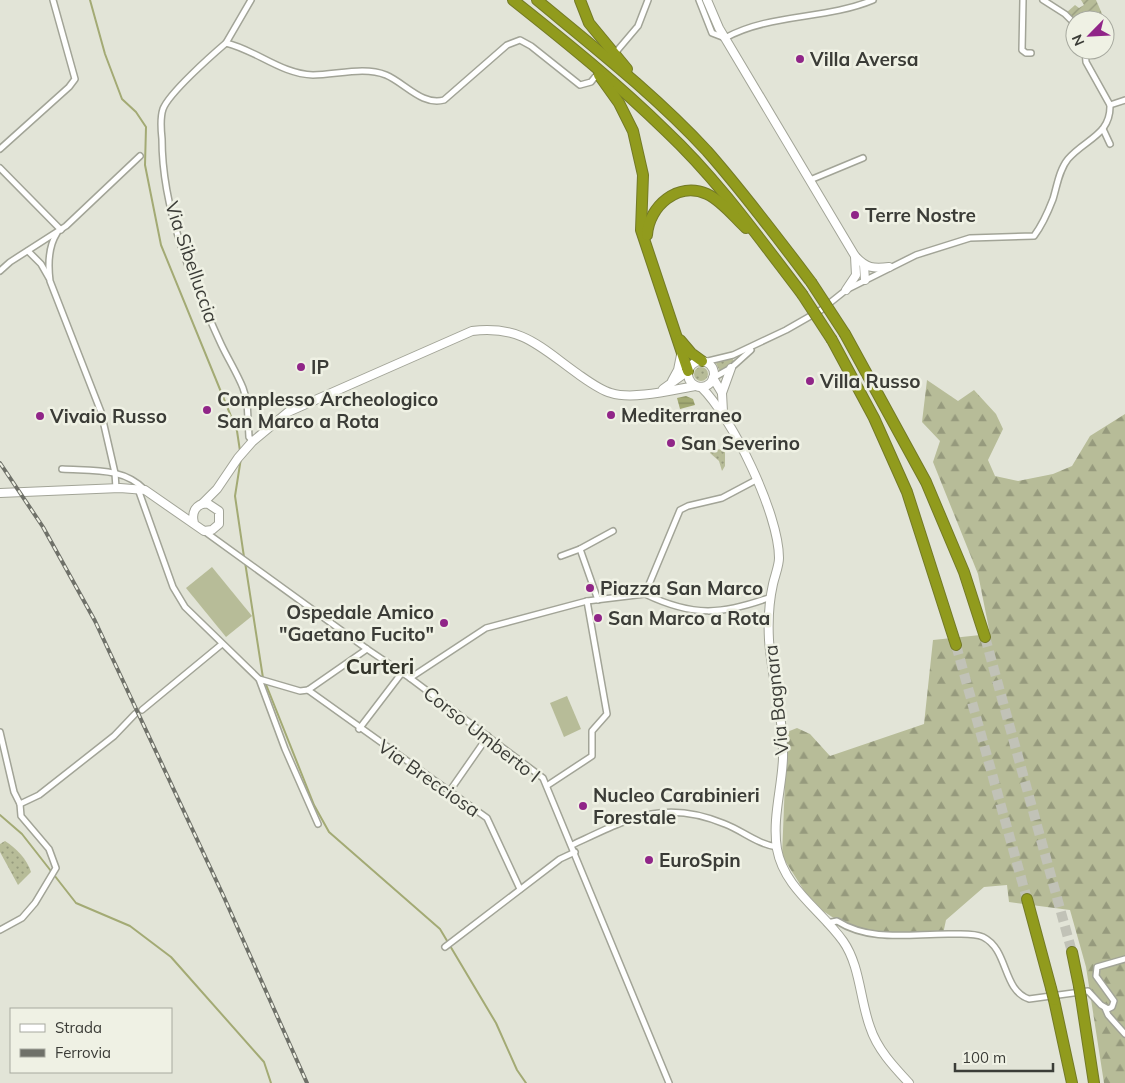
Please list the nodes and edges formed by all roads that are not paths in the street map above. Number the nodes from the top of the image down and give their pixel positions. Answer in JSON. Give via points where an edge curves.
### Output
{"nodes":[{"id":1,"x":53,"y":0,"type":"edge"},
{"id":2,"x":251,"y":0,"type":"edge"},
{"id":3,"x":513,"y":0,"type":"edge"},
{"id":4,"x":537,"y":0,"type":"edge"},
{"id":5,"x":580,"y":0,"type":"edge"},
{"id":6,"x":648,"y":0,"type":"edge"},
{"id":7,"x":699,"y":0,"type":"edge"},
{"id":8,"x":707,"y":0,"type":"edge"},
{"id":9,"x":873,"y":0,"type":"edge"},
{"id":10,"x":1023,"y":0,"type":"edge"},
{"id":11,"x":1043,"y":0,"type":"edge"},
{"id":12,"x":1065,"y":14,"type":"edge"},
{"id":13,"x":725,"y":38,"type":"junction"},
{"id":14,"x":226,"y":43,"type":"junction"},
{"id":15,"x":616,"y":52,"type":"dead end"},
{"id":16,"x":1031,"y":53,"type":"dead end"},
{"id":17,"x":586,"y":58,"type":"junction"},
{"id":18,"x":1086,"y":60,"type":"edge"},
{"id":19,"x":595,"y":77,"type":"dead end"},
{"id":20,"x":651,"y":96,"type":"junction"},
{"id":21,"x":1125,"y":100,"type":"edge"},
{"id":22,"x":1110,"y":105,"type":"junction"},
{"id":23,"x":1103,"y":129,"type":"junction"},
{"id":24,"x":1110,"y":144,"type":"dead end"},
{"id":25,"x":0,"y":149,"type":"edge"},
{"id":26,"x":140,"y":156,"type":"dead end"},
{"id":27,"x":864,"y":158,"type":"dead end"},
{"id":28,"x":0,"y":168,"type":"edge"},
{"id":29,"x":810,"y":180,"type":"junction"},
{"id":30,"x":59,"y":231,"type":"junction"},
{"id":31,"x":646,"y":249,"type":"junction"},
{"id":32,"x":28,"y":251,"type":"junction"},
{"id":33,"x":770,"y":252,"type":"junction"},
{"id":34,"x":855,"y":256,"type":"junction"},
{"id":35,"x":864,"y":265,"type":"junction"},
{"id":36,"x":889,"y":267,"type":"junction"},
{"id":37,"x":0,"y":271,"type":"edge"},
{"id":38,"x":856,"y":275,"type":"junction"},
{"id":39,"x":865,"y":280,"type":"junction"},
{"id":40,"x":50,"y":281,"type":"junction"},
{"id":41,"x":846,"y":290,"type":"junction"},
{"id":42,"x":678,"y":338,"type":"junction"},
{"id":43,"x":757,"y":345,"type":"junction"},
{"id":44,"x":681,"y":355,"type":"junction"},
{"id":45,"x":703,"y":362,"type":"junction"},
{"id":46,"x":731,"y":368,"type":"junction"},
{"id":47,"x":688,"y":371,"type":"junction"},
{"id":48,"x":713,"y":378,"type":"junction"},
{"id":49,"x":671,"y":384,"type":"junction"},
{"id":50,"x":698,"y":387,"type":"junction"},
{"id":51,"x":660,"y":391,"type":"junction"},
{"id":52,"x":722,"y":392,"type":"junction"},
{"id":53,"x":724,"y":414,"type":"junction"},
{"id":54,"x":252,"y":442,"type":"junction"},
{"id":55,"x":62,"y":470,"type":"dead end"},
{"id":56,"x":116,"y":473,"type":"junction"},
{"id":57,"x":756,"y":480,"type":"junction"},
{"id":58,"x":116,"y":488,"type":"junction"},
{"id":59,"x":141,"y":489,"type":"junction"},
{"id":60,"x":217,"y":489,"type":"junction"},
{"id":61,"x":0,"y":493,"type":"edge"},
{"id":62,"x":202,"y":504,"type":"junction"},
{"id":63,"x":216,"y":507,"type":"junction"},
{"id":64,"x":195,"y":509,"type":"junction"},
{"id":65,"x":177,"y":511,"type":"junction"},
{"id":66,"x":194,"y":523,"type":"junction"},
{"id":67,"x":216,"y":527,"type":"junction"},
{"id":68,"x":204,"y":531,"type":"junction"},
{"id":69,"x":612,"y":531,"type":"dead end"},
{"id":70,"x":218,"y":541,"type":"junction"},
{"id":71,"x":580,"y":549,"type":"junction"},
{"id":72,"x":561,"y":556,"type":"dead end"},
{"id":73,"x":645,"y":594,"type":"junction"},
{"id":74,"x":771,"y":597,"type":"junction"},
{"id":75,"x":598,"y":600,"type":"junction"},
{"id":76,"x":587,"y":601,"type":"junction"},
{"id":77,"x":985,"y":637,"type":"tunnel mouth"},
{"id":78,"x":222,"y":644,"type":"junction"},
{"id":79,"x":956,"y":645,"type":"tunnel mouth"},
{"id":80,"x":367,"y":650,"type":"junction"},
{"id":81,"x":401,"y":674,"type":"junction"},
{"id":82,"x":410,"y":678,"type":"junction"},
{"id":83,"x":260,"y":680,"type":"junction"},
{"id":84,"x":308,"y":690,"type":"junction"},
{"id":85,"x":142,"y":710,"type":"dead end"},
{"id":86,"x":134,"y":714,"type":"dead end"},
{"id":87,"x":360,"y":728,"type":"junction"},
{"id":88,"x":0,"y":732,"type":"edge"},
{"id":89,"x":488,"y":736,"type":"junction"},
{"id":90,"x":548,"y":785,"type":"junction"},
{"id":91,"x":449,"y":792,"type":"junction"},
{"id":92,"x":20,"y":804,"type":"junction"},
{"id":93,"x":318,"y":824,"type":"dead end"},
{"id":94,"x":572,"y":845,"type":"junction"},
{"id":95,"x":777,"y":847,"type":"junction"},
{"id":96,"x":575,"y":852,"type":"junction"},
{"id":97,"x":520,"y":889,"type":"junction"},
{"id":98,"x":1027,"y":899,"type":"tunnel mouth"},
{"id":99,"x":827,"y":923,"type":"junction"},
{"id":100,"x":0,"y":930,"type":"edge"},
{"id":101,"x":445,"y":947,"type":"dead end"},
{"id":102,"x":1072,"y":952,"type":"tunnel mouth"},
{"id":103,"x":1125,"y":959,"type":"edge"},
{"id":104,"x":1105,"y":1007,"type":"junction"},
{"id":105,"x":1125,"y":1034,"type":"edge"},
{"id":106,"x":669,"y":1083,"type":"edge"},
{"id":107,"x":909,"y":1083,"type":"edge"},
{"id":108,"x":1072,"y":1083,"type":"edge"},
{"id":109,"x":1094,"y":1083,"type":"edge"}],
"edges":[{"from":1,"to":25,"type":"street","via":[[75,78],[69,88]]},
{"from":2,"to":14,"type":"street","name":"Via Sibelluccia"},
{"from":3,"to":17,"type":"highway"},
{"from":4,"to":20,"type":"highway"},
{"from":5,"to":20,"type":"highway","via":[[589,24]]},
{"from":6,"to":15,"type":"street","via":[[638,26]]},
{"from":7,"to":13,"type":"street","via":[[712,33]]},
{"from":8,"to":13,"type":"main road"},
{"from":9,"to":13,"type":"street","via":[[810,16],[767,22]]},
{"from":10,"to":16,"type":"street","via":[[1022,50],[1026,54]]},
{"from":11,"to":12,"type":"street"},
{"from":13,"to":29,"type":"main road"},
{"from":14,"to":19,"type":"street","via":[[289,70],[304,73],[374,72],[386,75],[436,102],[444,100],[507,45],[520,40],[580,85],[591,82]]},
{"from":14,"to":54,"type":"street","name":"Via Sibelluccia","via":[[166,104],[162,111],[162,154],[180,239],[210,319],[243,388]]},
{"from":17,"to":31,"type":"highway","via":[[634,131],[642,175],[641,230]]},
{"from":17,"to":33,"type":"highway","via":[[667,132],[733,204]]},
{"from":18,"to":22,"type":"street"},
{"from":20,"to":77,"type":"highway","bridge":true,"via":[[757,210],[845,334],[926,482],[964,572]]},
{"from":21,"to":22,"type":"street"},
{"from":22,"to":23,"type":"street","via":[[1110,119]]},
{"from":23,"to":24,"type":"street"},
{"from":23,"to":36,"type":"street","via":[[1067,160],[1043,223],[1034,236],[970,238]]},
{"from":26,"to":30,"type":"street"},
{"from":27,"to":29,"type":"street"},
{"from":28,"to":30,"type":"street"},
{"from":29,"to":34,"type":"main road"},
{"from":30,"to":32,"type":"street"},
{"from":30,"to":40,"type":"street","via":[[52,241],[48,266]]},
{"from":31,"to":33,"type":"highway","via":[[648,223],[654,210],[673,194],[690,190],[707,194],[721,204]]},
{"from":31,"to":42,"type":"highway"},
{"from":32,"to":37,"type":"street"},
{"from":32,"to":40,"type":"street","via":[[41,264]]},
{"from":33,"to":79,"type":"highway","bridge":true,"via":[[832,340],[874,418],[907,492]]},
{"from":34,"to":35,"type":"main road"},
{"from":34,"to":38,"type":"main road"},
{"from":35,"to":36,"type":"main road","via":[[874,269]]},
{"from":35,"to":39,"type":"main road"},
{"from":36,"to":39,"type":"street"},
{"from":38,"to":39,"type":"main road"},
{"from":38,"to":41,"type":"main road"},
{"from":39,"to":41,"type":"street"},
{"from":40,"to":56,"type":"street","via":[[101,412]]},
{"from":41,"to":43,"type":"street","via":[[808,318]]},
{"from":42,"to":44,"type":"highway"},
{"from":42,"to":45,"type":"highway"},
{"from":43,"to":45,"type":"street"},
{"from":43,"to":46,"type":"street"},
{"from":44,"to":47,"type":"highway"},
{"from":44,"to":49,"type":"main road"},
{"from":45,"to":47,"type":"main road","via":[[692,364]]},
{"from":45,"to":48,"type":"main road","via":[[711,366]]},
{"from":46,"to":48,"type":"street"},
{"from":46,"to":52,"type":"main road"},
{"from":47,"to":49,"type":"main road"},
{"from":47,"to":50,"type":"main road","via":[[689,380]]},
{"from":48,"to":50,"type":"main road","via":[[708,385]]},
{"from":48,"to":52,"type":"main road","name":"Via Bagnara"},
{"from":49,"to":51,"type":"main road"},
{"from":50,"to":51,"type":"main road"},
{"from":50,"to":53,"type":"main road","name":"Via Bagnara"},
{"from":51,"to":54,"type":"main road","via":[[634,396],[611,393],[529,339],[494,328],[472,331],[288,412]]},
{"from":52,"to":53,"type":"main road","name":"Via Bagnara"},
{"from":53,"to":57,"type":"main road","name":"Via Bagnara"},
{"from":54,"to":60,"type":"main road"},
{"from":55,"to":56,"type":"street"},
{"from":56,"to":58,"type":"street"},
{"from":56,"to":59,"type":"street","via":[[137,481]]},
{"from":57,"to":73,"type":"street","via":[[722,498],[680,510]]},
{"from":57,"to":74,"type":"main road","name":"Via Bagnara","via":[[772,516],[778,544],[779,560]]},
{"from":58,"to":59,"type":"main road"},
{"from":58,"to":61,"type":"main road"},
{"from":59,"to":65,"type":"main road"},
{"from":59,"to":78,"type":"street","via":[[173,587],[185,606]]},
{"from":60,"to":62,"type":"main road"},
{"from":60,"to":63,"type":"main road"},
{"from":62,"to":63,"type":"main road"},
{"from":62,"to":64,"type":"main road"},
{"from":63,"to":67,"type":"main road","via":[[220,515]]},
{"from":64,"to":65,"type":"main road"},
{"from":64,"to":66,"type":"main road"},
{"from":65,"to":66,"type":"main road"},
{"from":66,"to":68,"type":"main road"},
{"from":67,"to":68,"type":"main road"},
{"from":67,"to":70,"type":"street"},
{"from":68,"to":70,"type":"street","name":"Corso Umberto I"},
{"from":69,"to":71,"type":"street"},
{"from":70,"to":80,"type":"street","name":"Corso Umberto I"},
{"from":71,"to":72,"type":"street"},
{"from":71,"to":75,"type":"street"},
{"from":73,"to":74,"type":"street","via":[[673,605],[710,612],[741,608]]},
{"from":73,"to":75,"type":"street"},
{"from":74,"to":95,"type":"main road","name":"Via Bagnara","via":[[770,641],[783,758]]},
{"from":75,"to":76,"type":"street"},
{"from":76,"to":82,"type":"street","via":[[486,628]]},
{"from":76,"to":90,"type":"street","via":[[607,714],[592,730],[592,756]]},
{"from":78,"to":83,"type":"street"},
{"from":78,"to":85,"type":"street"},
{"from":80,"to":81,"type":"street","name":"Corso Umberto I"},
{"from":80,"to":84,"type":"street"},
{"from":81,"to":82,"type":"street","name":"Corso Umberto I"},
{"from":81,"to":87,"type":"street"},
{"from":82,"to":89,"type":"street","name":"Corso Umberto I"},
{"from":83,"to":84,"type":"street","via":[[300,691]]},
{"from":83,"to":93,"type":"street","via":[[284,749]]},
{"from":84,"to":87,"type":"street","name":"Via Brecciosa"},
{"from":86,"to":92,"type":"street","via":[[106,742],[39,795]]},
{"from":87,"to":91,"type":"street","name":"Via Brecciosa"},
{"from":88,"to":92,"type":"street","via":[[14,792]]},
{"from":89,"to":90,"type":"street","name":"Corso Umberto I","via":[[539,773]]},
{"from":89,"to":91,"type":"street"},
{"from":90,"to":94,"type":"street","name":"Corso Umberto I"},
{"from":91,"to":97,"type":"street","name":"Via Brecciosa","via":[[487,818]]},
{"from":92,"to":100,"type":"street","via":[[21,816],[52,854],[56,868],[22,918]]},
{"from":94,"to":95,"type":"street","via":[[623,821],[674,811],[700,814],[764,845]]},
{"from":94,"to":96,"type":"street","name":"Corso Umberto I"},
{"from":95,"to":99,"type":"main road","via":[[789,878]]},
{"from":96,"to":97,"type":"street"},
{"from":96,"to":106,"type":"street","name":"Corso Umberto I"},
{"from":97,"to":101,"type":"street"},
{"from":98,"to":108,"type":"highway","bridge":true},
{"from":99,"to":104,"type":"street","via":[[837,921],[849,928],[889,936],[981,936],[994,943],[1020,996],[1029,998],[1088,991]]},
{"from":99,"to":107,"type":"main road","via":[[850,953],[873,1034],[883,1052]]},
{"from":102,"to":109,"type":"highway","bridge":true},
{"from":103,"to":104,"type":"street","via":[[1098,967],[1095,971],[1114,1001],[1112,1007]]},
{"from":104,"to":105,"type":"street"}]}
